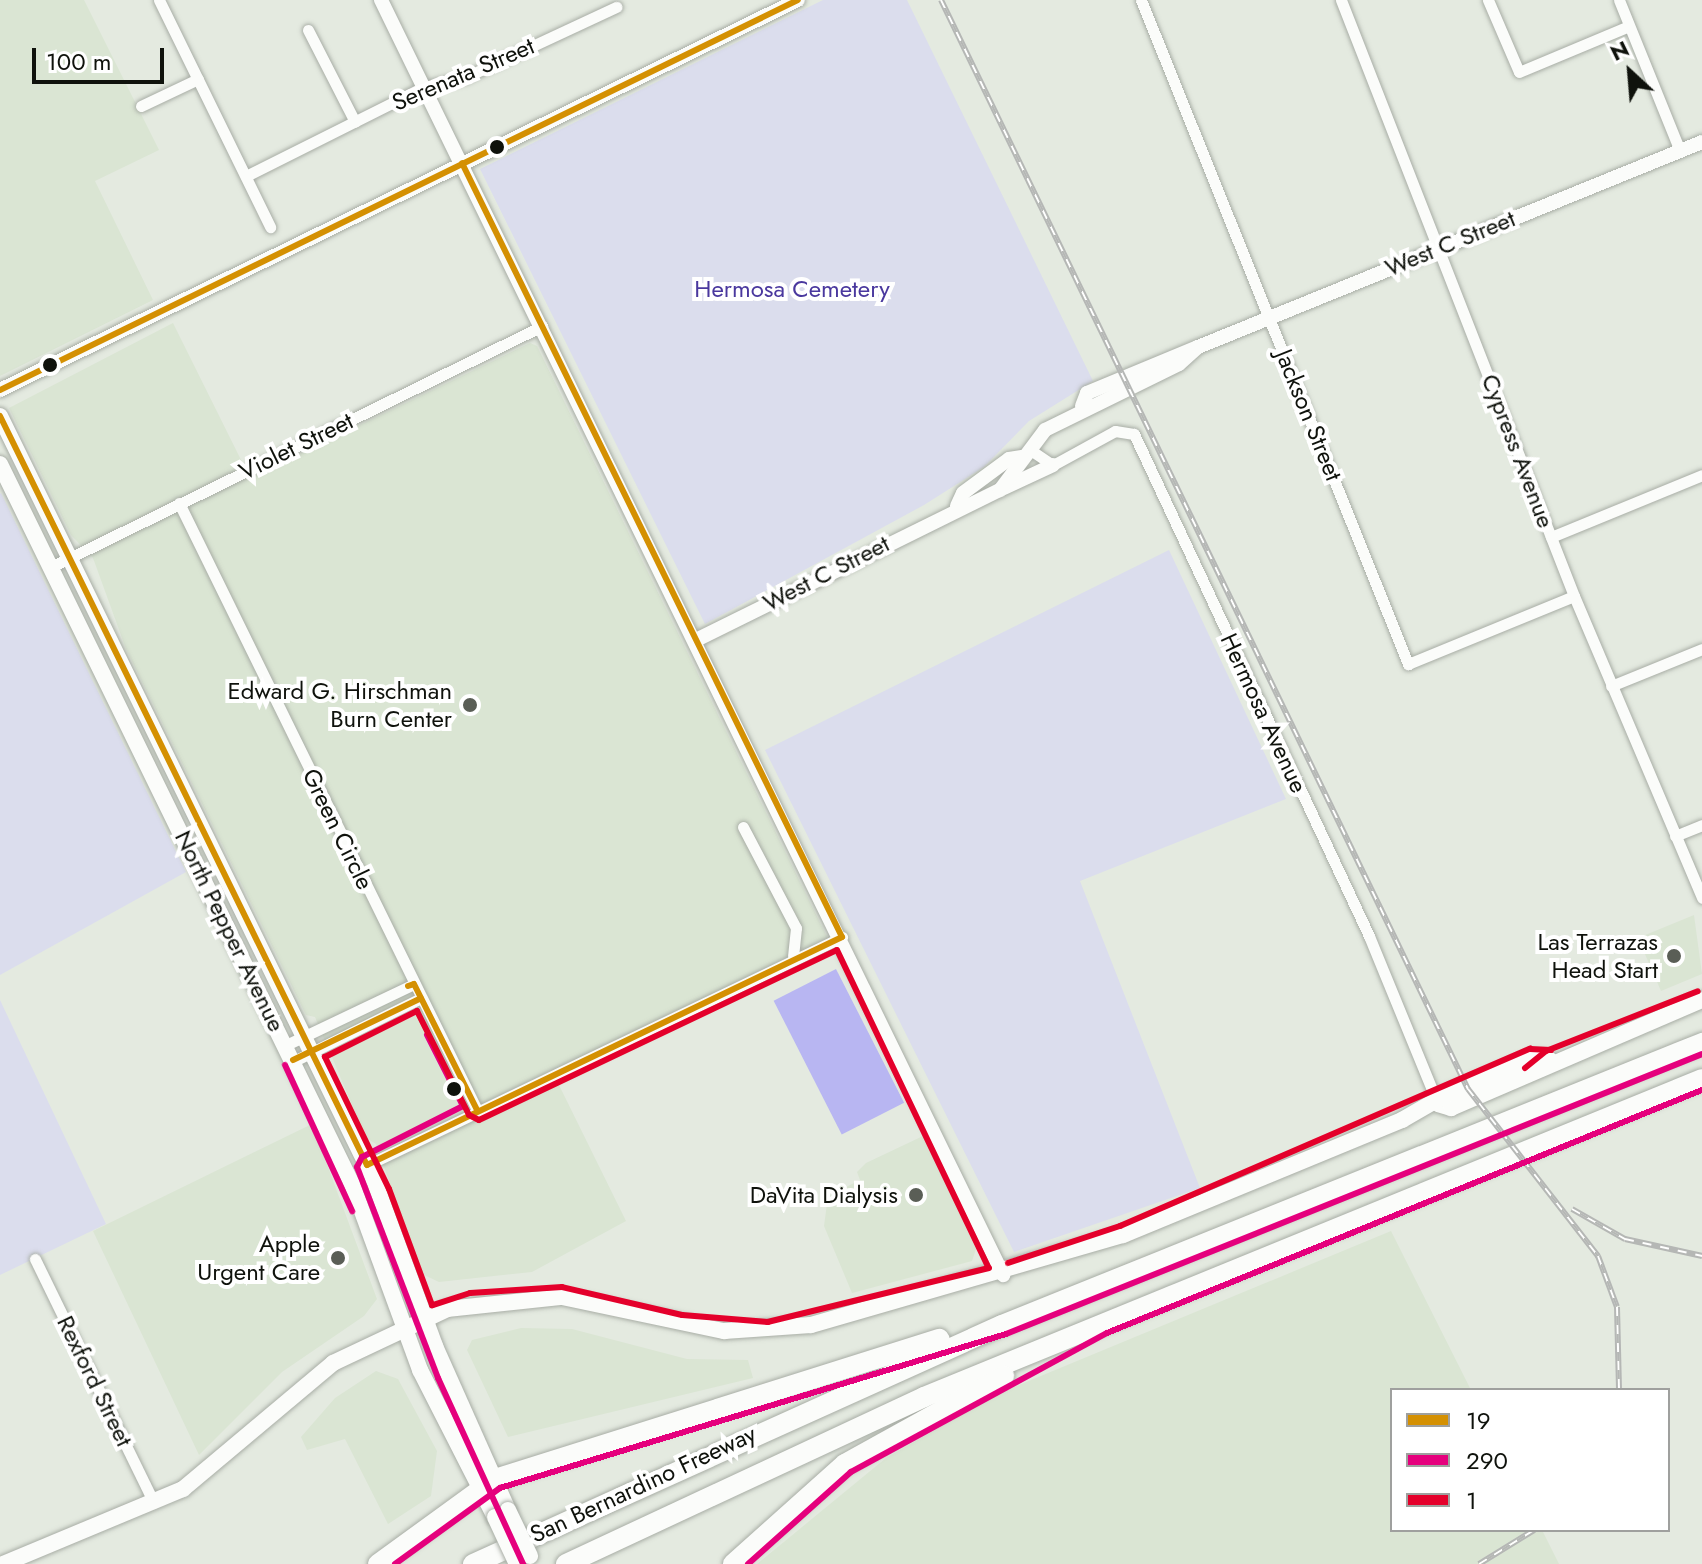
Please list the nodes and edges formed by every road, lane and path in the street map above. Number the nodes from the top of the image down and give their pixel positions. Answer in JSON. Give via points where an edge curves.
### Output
{"nodes":[{"id":1,"x":159,"y":0,"type":"edge"},
{"id":2,"x":381,"y":0,"type":"edge"},
{"id":3,"x":798,"y":0,"type":"edge"},
{"id":4,"x":1141,"y":0,"type":"edge"},
{"id":5,"x":1341,"y":0,"type":"edge"},
{"id":6,"x":1488,"y":0,"type":"edge"},
{"id":7,"x":1619,"y":0,"type":"edge"},
{"id":8,"x":616,"y":7,"type":"dead end"},
{"id":9,"x":1629,"y":26,"type":"junction"},
{"id":10,"x":308,"y":30,"type":"dead end"},
{"id":11,"x":198,"y":79,"type":"junction"},
{"id":12,"x":424,"y":87,"type":"junction"},
{"id":13,"x":141,"y":106,"type":"dead end"},
{"id":14,"x":355,"y":122,"type":"junction"},
{"id":15,"x":1702,"y":142,"type":"edge"},
{"id":16,"x":1680,"y":151,"type":"junction"},
{"id":17,"x":462,"y":163,"type":"junction"},
{"id":18,"x":246,"y":176,"type":"junction"},
{"id":19,"x":270,"y":227,"type":"dead end"},
{"id":20,"x":1440,"y":248,"type":"junction"},
{"id":21,"x":1268,"y":313,"type":"junction"},
{"id":22,"x":542,"y":326,"type":"junction"},
{"id":23,"x":0,"y":390,"type":"edge"},
{"id":24,"x":0,"y":416,"type":"edge"},
{"id":25,"x":1025,"y":453,"type":"junction"},
{"id":26,"x":0,"y":464,"type":"edge"},
{"id":27,"x":1053,"y":465,"type":"junction"},
{"id":28,"x":1702,"y":475,"type":"edge"},
{"id":29,"x":1000,"y":490,"type":"junction"},
{"id":30,"x":179,"y":503,"type":"junction"},
{"id":31,"x":957,"y":506,"type":"junction"},
{"id":32,"x":1551,"y":537,"type":"junction"},
{"id":33,"x":70,"y":557,"type":"junction"},
{"id":34,"x":51,"y":567,"type":"junction"},
{"id":35,"x":1574,"y":596,"type":"junction"},
{"id":36,"x":696,"y":640,"type":"junction"},
{"id":37,"x":1702,"y":649,"type":"edge"},
{"id":38,"x":1611,"y":686,"type":"junction"},
{"id":39,"x":1702,"y":825,"type":"edge"},
{"id":40,"x":743,"y":827,"type":"dead end"},
{"id":41,"x":1675,"y":836,"type":"junction"},
{"id":42,"x":1702,"y":898,"type":"edge"},
{"id":43,"x":842,"y":937,"type":"junction"},
{"id":44,"x":793,"y":956,"type":"junction"},
{"id":45,"x":414,"y":984,"type":"junction"},
{"id":46,"x":421,"y":998,"type":"junction"},
{"id":47,"x":1702,"y":1000,"type":"edge"},
{"id":48,"x":304,"y":1036,"type":"junction"},
{"id":49,"x":1702,"y":1043,"type":"edge"},
{"id":50,"x":286,"y":1045,"type":"junction"},
{"id":51,"x":312,"y":1052,"type":"junction"},
{"id":52,"x":294,"y":1061,"type":"junction"},
{"id":53,"x":1702,"y":1079,"type":"edge"},
{"id":54,"x":309,"y":1093,"type":"junction"},
{"id":55,"x":1438,"y":1104,"type":"junction"},
{"id":56,"x":477,"y":1110,"type":"junction"},
{"id":57,"x":344,"y":1120,"type":"junction"},
{"id":58,"x":367,"y":1165,"type":"junction"},
{"id":59,"x":35,"y":1259,"type":"dead end"},
{"id":60,"x":1003,"y":1275,"type":"junction"},
{"id":61,"x":426,"y":1317,"type":"junction"},
{"id":62,"x":404,"y":1324,"type":"junction"},
{"id":63,"x":1103,"y":1324,"type":"junction"},
{"id":64,"x":1002,"y":1325,"type":"junction"},
{"id":65,"x":487,"y":1483,"type":"junction"},
{"id":66,"x":154,"y":1503,"type":"junction"},
{"id":67,"x":524,"y":1561,"type":"edge"},
{"id":68,"x":3,"y":1564,"type":"edge"},
{"id":69,"x":378,"y":1564,"type":"edge"},
{"id":70,"x":473,"y":1564,"type":"edge"},
{"id":71,"x":566,"y":1564,"type":"edge"},
{"id":72,"x":733,"y":1564,"type":"edge"}],
"edges":[{"from":1,"to":11,"type":"street"},
{"from":2,"to":12,"type":"street"},
{"from":3,"to":17,"type":"street"},
{"from":4,"to":21,"type":"street","name":"Jackson Street"},
{"from":5,"to":20,"type":"street","name":"Cypress Avenue"},
{"from":6,"to":9,"type":"street","via":[[1519,72]]},
{"from":7,"to":9,"type":"street"},
{"from":8,"to":12,"type":"street","name":"Serenata Street","via":[[466,77]]},
{"from":9,"to":16,"type":"street"},
{"from":10,"to":14,"type":"street"},
{"from":11,"to":13,"type":"street"},
{"from":11,"to":18,"type":"street"},
{"from":12,"to":14,"type":"street","name":"Serenata Street"},
{"from":12,"to":17,"type":"street"},
{"from":14,"to":18,"type":"street","name":"Serenata Street"},
{"from":15,"to":16,"type":"street","name":"West C Street"},
{"from":16,"to":20,"type":"street","name":"West C Street"},
{"from":17,"to":22,"type":"street"},
{"from":17,"to":23,"type":"street"},
{"from":18,"to":19,"type":"street"},
{"from":20,"to":21,"type":"street","name":"West C Street"},
{"from":20,"to":32,"type":"street","name":"Cypress Avenue"},
{"from":21,"to":25,"type":"street","name":"West C Street","via":[[1198,347],[1179,364],[1082,406]]},
{"from":21,"to":35,"type":"street","name":"Jackson Street","via":[[1408,664]]},
{"from":22,"to":30,"type":"street","name":"Violet Street"},
{"from":22,"to":36,"type":"street"},
{"from":24,"to":33,"type":"main road","name":"North Pepper Avenue"},
{"from":25,"to":27,"type":"street"},
{"from":25,"to":29,"type":"street","name":"West C Street"},
{"from":25,"to":31,"type":"street","name":"West C Street","via":[[963,493]]},
{"from":26,"to":34,"type":"main road","name":"North Pepper Avenue"},
{"from":27,"to":29,"type":"street"},
{"from":27,"to":55,"type":"street","name":"Hermosa Avenue","via":[[1115,431],[1134,434],[1369,936]]},
{"from":28,"to":32,"type":"street"},
{"from":29,"to":31,"type":"street","name":"West C Street"},
{"from":30,"to":33,"type":"street","name":"Violet Street"},
{"from":30,"to":45,"type":"street","name":"Green Circle"},
{"from":31,"to":36,"type":"street","name":"West C Street"},
{"from":32,"to":35,"type":"street","name":"Cypress Avenue"},
{"from":33,"to":34,"type":"street","name":"Violet Street"},
{"from":33,"to":48,"type":"main road","name":"North Pepper Avenue"},
{"from":34,"to":50,"type":"main road","name":"North Pepper Avenue"},
{"from":35,"to":38,"type":"street","name":"Cypress Avenue"},
{"from":36,"to":43,"type":"street"},
{"from":37,"to":38,"type":"street"},
{"from":38,"to":41,"type":"street","name":"Cypress Avenue"},
{"from":39,"to":41,"type":"street"},
{"from":40,"to":44,"type":"street","via":[[796,928]]},
{"from":41,"to":42,"type":"street","name":"Cypress Avenue"},
{"from":43,"to":44,"type":"street"},
{"from":43,"to":60,"type":"street"},
{"from":44,"to":56,"type":"street"},
{"from":45,"to":46,"type":"street","name":"Green Circle"},
{"from":45,"to":48,"type":"street"},
{"from":46,"to":51,"type":"street"},
{"from":46,"to":56,"type":"street","name":"Green Circle"},
{"from":47,"to":55,"type":"main road","via":[[1550,1060],[1539,1073],[1451,1108]]},
{"from":48,"to":50,"type":"street"},
{"from":48,"to":51,"type":"main road","name":"North Pepper Avenue"},
{"from":49,"to":64,"type":"highway","name":"San Bernardino Freeway"},
{"from":50,"to":52,"type":"main road","name":"North Pepper Avenue"},
{"from":51,"to":52,"type":"street"},
{"from":51,"to":57,"type":"main road","name":"North Pepper Avenue"},
{"from":52,"to":54,"type":"main road","name":"North Pepper Avenue"},
{"from":53,"to":63,"type":"highway","name":"San Bernardino Freeway"},
{"from":54,"to":57,"type":"main road"},
{"from":54,"to":62,"type":"main road","name":"North Pepper Avenue"},
{"from":55,"to":60,"type":"main road","via":[[1123,1235]]},
{"from":56,"to":58,"type":"street"},
{"from":57,"to":58,"type":"main road","name":"North Pepper Avenue"},
{"from":58,"to":61,"type":"main road","name":"North Pepper Avenue"},
{"from":59,"to":66,"type":"street","name":"Rexford Street"},
{"from":60,"to":61,"type":"main road","via":[[769,1332],[680,1325],[562,1297],[472,1303]]},
{"from":61,"to":62,"type":"main road"},
{"from":61,"to":65,"type":"main road","name":"North Pepper Avenue"},
{"from":62,"to":65,"type":"main road","name":"North Pepper Avenue"},
{"from":62,"to":66,"type":"main road","via":[[333,1363],[233,1455]]},
{"from":63,"to":71,"type":"highway","name":"San Bernardino Freeway","via":[[924,1397]]},
{"from":63,"to":72,"type":"highway","via":[[845,1464]]},
{"from":64,"to":65,"type":"highway"},
{"from":64,"to":70,"type":"highway","name":"San Bernardino Freeway"},
{"from":65,"to":67,"type":"main road","name":"North Pepper Avenue","bridge":true},
{"from":65,"to":69,"type":"highway"},
{"from":66,"to":68,"type":"main road"}]}
